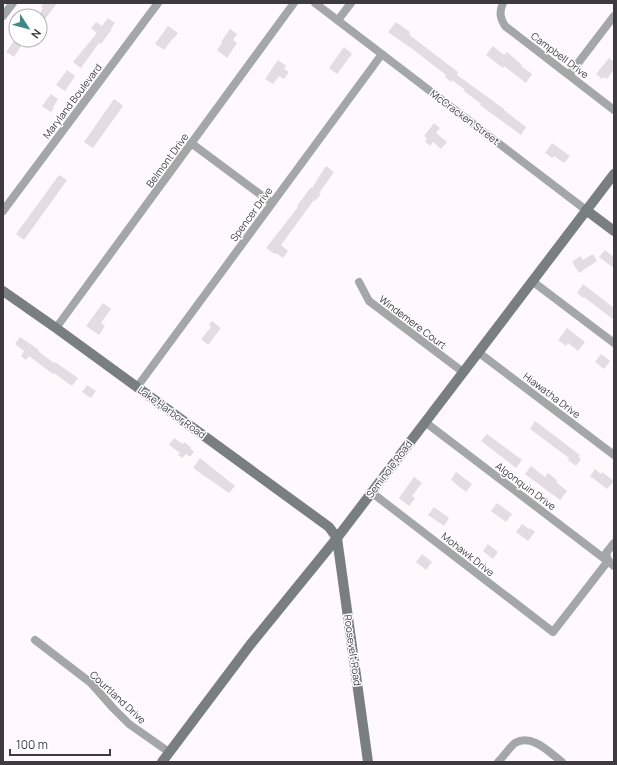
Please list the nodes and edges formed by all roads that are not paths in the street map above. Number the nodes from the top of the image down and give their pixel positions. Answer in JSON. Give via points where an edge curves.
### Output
{"nodes":[{"id":1,"x":13,"y":3,"type":"edge"},
{"id":2,"x":158,"y":3,"type":"edge"},
{"id":3,"x":294,"y":3,"type":"edge"},
{"id":4,"x":315,"y":3,"type":"edge"},
{"id":5,"x":351,"y":3,"type":"edge"},
{"id":6,"x":502,"y":3,"type":"edge"},
{"id":7,"x":3,"y":16,"type":"edge"},
{"id":8,"x":614,"y":16,"type":"edge"},
{"id":9,"x":338,"y":20,"type":"junction"},
{"id":10,"x":382,"y":54,"type":"junction"},
{"id":11,"x":569,"y":75,"type":"junction"},
{"id":12,"x":614,"y":110,"type":"edge"},
{"id":13,"x":191,"y":143,"type":"junction"},
{"id":14,"x":614,"y":174,"type":"edge"},
{"id":15,"x":272,"y":203,"type":"junction"},
{"id":16,"x":586,"y":210,"type":"junction"},
{"id":17,"x":3,"y":211,"type":"edge"},
{"id":18,"x":614,"y":231,"type":"edge"},
{"id":19,"x":532,"y":281,"type":"junction"},
{"id":20,"x":359,"y":282,"type":"dead end"},
{"id":21,"x":3,"y":292,"type":"edge"},
{"id":22,"x":56,"y":328,"type":"junction"},
{"id":23,"x":614,"y":343,"type":"edge"},
{"id":24,"x":478,"y":352,"type":"junction"},
{"id":25,"x":463,"y":372,"type":"junction"},
{"id":26,"x":137,"y":387,"type":"junction"},
{"id":27,"x":425,"y":422,"type":"junction"},
{"id":28,"x":614,"y":455,"type":"edge"},
{"id":29,"x":371,"y":492,"type":"junction"},
{"id":30,"x":337,"y":538,"type":"junction"},
{"id":31,"x":614,"y":543,"type":"edge"},
{"id":32,"x":612,"y":563,"type":"edge"},
{"id":33,"x":35,"y":640,"type":"dead end"},
{"id":34,"x":169,"y":752,"type":"junction"},
{"id":35,"x":162,"y":762,"type":"edge"},
{"id":36,"x":368,"y":762,"type":"edge"},
{"id":37,"x":498,"y":762,"type":"edge"},
{"id":38,"x":562,"y":762,"type":"edge"}],
"edges":[{"from":1,"to":7,"type":"street"},
{"from":2,"to":17,"type":"street","name":"Maryland Boulevard"},
{"from":3,"to":13,"type":"street","name":"Belmont Drive"},
{"from":4,"to":9,"type":"street","name":"McCracken Street"},
{"from":5,"to":9,"type":"street"},
{"from":6,"to":11,"type":"street","name":"Campbell Drive","via":[[500,18],[505,26]]},
{"from":8,"to":11,"type":"street"},
{"from":9,"to":10,"type":"street","name":"McCracken Street"},
{"from":10,"to":15,"type":"street","name":"Spencer Drive"},
{"from":10,"to":16,"type":"street","name":"McCracken Street"},
{"from":11,"to":12,"type":"street","name":"Campbell Drive"},
{"from":13,"to":15,"type":"street"},
{"from":13,"to":22,"type":"street","name":"Belmont Drive"},
{"from":14,"to":16,"type":"street","name":"Seminole Road"},
{"from":15,"to":26,"type":"street","name":"Spencer Drive"},
{"from":16,"to":18,"type":"street","name":"McCracken Street"},
{"from":16,"to":19,"type":"street","name":"Seminole Road"},
{"from":19,"to":23,"type":"street"},
{"from":19,"to":24,"type":"street","name":"Seminole Road"},
{"from":20,"to":25,"type":"street","name":"Windemere Court","via":[[369,301]]},
{"from":21,"to":22,"type":"street","name":"Lake Harbor Road"},
{"from":22,"to":26,"type":"street","name":"Lake Harbor Road"},
{"from":24,"to":25,"type":"street","name":"Seminole Road"},
{"from":24,"to":28,"type":"street","name":"Hiawatha Drive"},
{"from":25,"to":27,"type":"street","name":"Seminole Road"},
{"from":26,"to":30,"type":"street","name":"Lake Harbor Road","via":[[329,527]]},
{"from":27,"to":29,"type":"street","name":"Seminole Road"},
{"from":27,"to":32,"type":"street","name":"Algonquin Drive"},
{"from":29,"to":30,"type":"street","name":"Seminole Road"},
{"from":29,"to":32,"type":"street","name":"Mohawk Drive","via":[[553,632]]},
{"from":30,"to":34,"type":"street","name":"Seminole Road","via":[[250,645]]},
{"from":30,"to":36,"type":"street","name":"Roosevelt Road"},
{"from":31,"to":32,"type":"street","via":[[606,553]]},
{"from":33,"to":34,"type":"street","name":"Courtland Drive","via":[[91,684],[129,724]]},
{"from":34,"to":35,"type":"street","name":"Seminole Road"},
{"from":37,"to":38,"type":"street","via":[[516,743],[524,740],[536,742]]}]}
